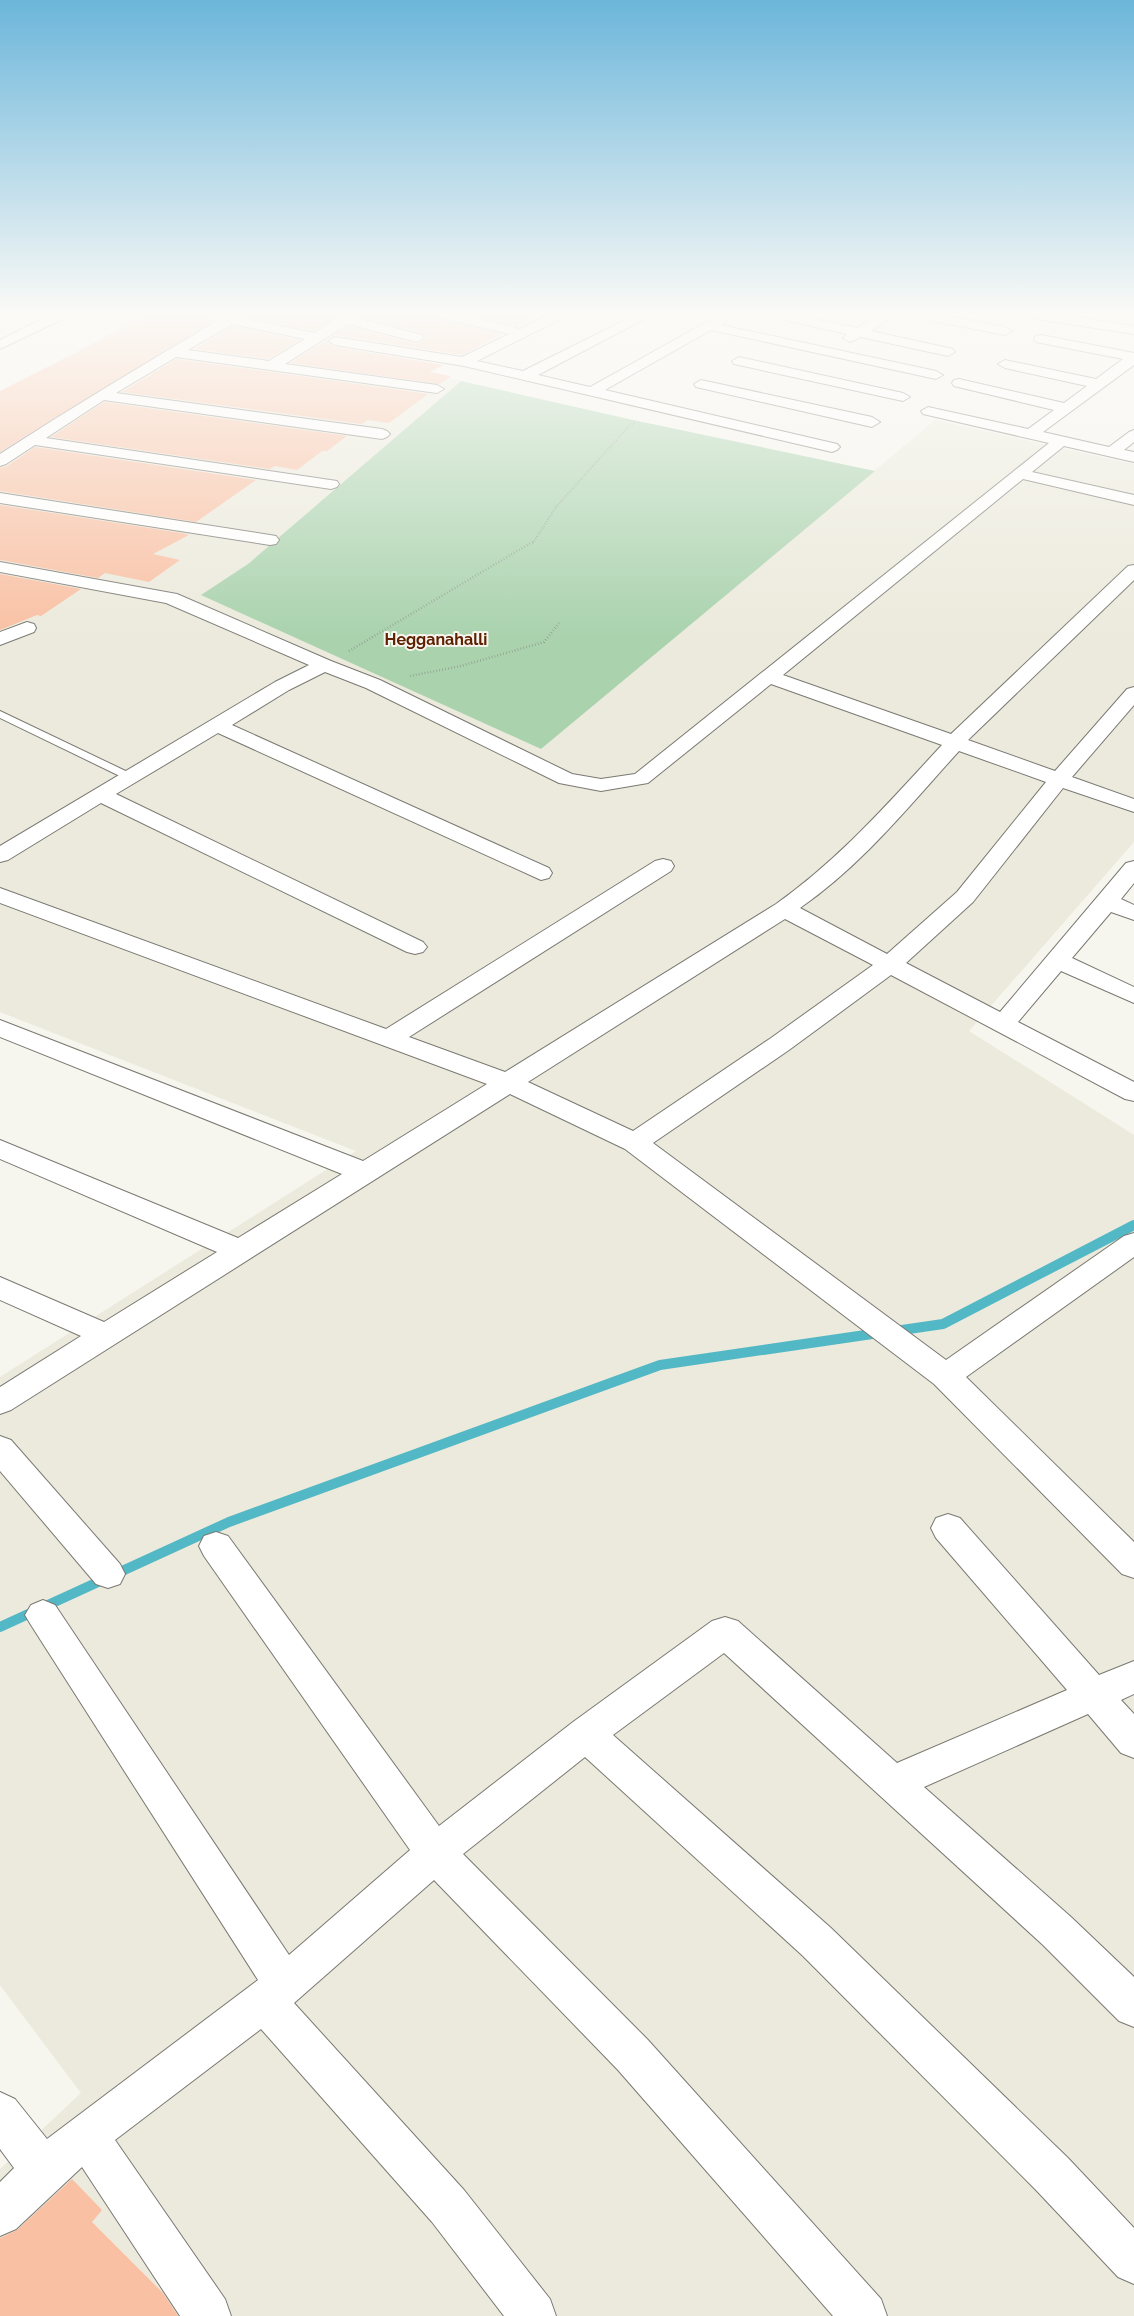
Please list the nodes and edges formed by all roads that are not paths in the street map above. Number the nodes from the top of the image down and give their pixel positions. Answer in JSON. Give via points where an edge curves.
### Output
{"nodes":[{"id":1,"x":57,"y":423,"type":"edge"},
{"id":2,"x":303,"y":423,"type":"edge"},
{"id":3,"x":732,"y":423,"type":"edge"},
{"id":4,"x":984,"y":423,"type":"edge"},
{"id":5,"x":1046,"y":423,"type":"edge"},
{"id":6,"x":382,"y":434,"type":"dead end"},
{"id":7,"x":1031,"y":434,"type":"junction"},
{"id":8,"x":1134,"y":435,"type":"edge"},
{"id":9,"x":31,"y":440,"type":"junction"},
{"id":10,"x":1061,"y":441,"type":"junction"},
{"id":11,"x":832,"y":446,"type":"dead end"},
{"id":12,"x":1112,"y":452,"type":"junction"},
{"id":13,"x":1134,"y":458,"type":"edge"},
{"id":14,"x":0,"y":461,"type":"edge"},
{"id":15,"x":1020,"y":474,"type":"junction"},
{"id":16,"x":331,"y":484,"type":"dead end"},
{"id":17,"x":0,"y":498,"type":"edge"},
{"id":18,"x":1134,"y":500,"type":"edge"},
{"id":19,"x":270,"y":540,"type":"dead end"},
{"id":20,"x":0,"y":567,"type":"edge"},
{"id":21,"x":1134,"y":570,"type":"edge"},
{"id":22,"x":27,"y":628,"type":"dead end"},
{"id":23,"x":0,"y":639,"type":"edge"},
{"id":24,"x":324,"y":665,"type":"junction"},
{"id":25,"x":768,"y":676,"type":"junction"},
{"id":26,"x":1134,"y":693,"type":"edge"},
{"id":27,"x":0,"y":714,"type":"edge"},
{"id":28,"x":216,"y":725,"type":"junction"},
{"id":29,"x":956,"y":741,"type":"junction"},
{"id":30,"x":130,"y":777,"type":"junction"},
{"id":31,"x":1058,"y":780,"type":"junction"},
{"id":32,"x":101,"y":795,"type":"junction"},
{"id":33,"x":1134,"y":806,"type":"edge"},
{"id":34,"x":0,"y":855,"type":"edge"},
{"id":35,"x":663,"y":866,"type":"dead end"},
{"id":36,"x":1134,"y":868,"type":"edge"},
{"id":37,"x":541,"y":873,"type":"dead end"},
{"id":38,"x":0,"y":895,"type":"edge"},
{"id":39,"x":1108,"y":902,"type":"junction"},
{"id":40,"x":784,"y":909,"type":"junction"},
{"id":41,"x":1134,"y":913,"type":"edge"},
{"id":42,"x":415,"y":947,"type":"dead end"},
{"id":43,"x":1056,"y":960,"type":"junction"},
{"id":44,"x":889,"y":964,"type":"junction"},
{"id":45,"x":1134,"y":996,"type":"edge"},
{"id":46,"x":1004,"y":1024,"type":"junction"},
{"id":47,"x":0,"y":1028,"type":"edge"},
{"id":48,"x":389,"y":1038,"type":"junction"},
{"id":49,"x":507,"y":1082,"type":"junction"},
{"id":50,"x":1134,"y":1093,"type":"edge"},
{"id":51,"x":635,"y":1143,"type":"junction"},
{"id":52,"x":0,"y":1149,"type":"edge"},
{"id":53,"x":364,"y":1172,"type":"junction"},
{"id":54,"x":1134,"y":1243,"type":"edge"},
{"id":55,"x":239,"y":1250,"type":"junction"},
{"id":56,"x":0,"y":1288,"type":"edge"},
{"id":57,"x":104,"y":1334,"type":"junction"},
{"id":58,"x":945,"y":1376,"type":"junction"},
{"id":59,"x":0,"y":1402,"type":"edge"},
{"id":60,"x":0,"y":1449,"type":"edge"},
{"id":61,"x":948,"y":1528,"type":"dead end"},
{"id":62,"x":216,"y":1546,"type":"dead end"},
{"id":63,"x":1134,"y":1564,"type":"edge"},
{"id":64,"x":108,"y":1574,"type":"dead end"},
{"id":65,"x":42,"y":1615,"type":"dead end"},
{"id":66,"x":1134,"y":1677,"type":"edge"},
{"id":67,"x":1094,"y":1695,"type":"junction"},
{"id":68,"x":586,"y":1734,"type":"junction"},
{"id":69,"x":1134,"y":1741,"type":"edge"},
{"id":70,"x":892,"y":1783,"type":"junction"},
{"id":71,"x":435,"y":1853,"type":"junction"},
{"id":72,"x":275,"y":1993,"type":"junction"},
{"id":73,"x":1134,"y":2006,"type":"edge"},
{"id":74,"x":0,"y":2114,"type":"edge"},
{"id":75,"x":86,"y":2135,"type":"junction"},
{"id":76,"x":44,"y":2170,"type":"junction"},
{"id":77,"x":0,"y":2212,"type":"edge"},
{"id":78,"x":1134,"y":2261,"type":"edge"},
{"id":79,"x":208,"y":2316,"type":"edge"},
{"id":80,"x":533,"y":2316,"type":"edge"},
{"id":81,"x":864,"y":2316,"type":"edge"}],
"edges":[{"from":1,"to":9,"type":"street"},
{"from":2,"to":6,"type":"street"},
{"from":3,"to":11,"type":"street"},
{"from":4,"to":7,"type":"street"},
{"from":5,"to":7,"type":"street"},
{"from":7,"to":10,"type":"street"},
{"from":8,"to":12,"type":"street"},
{"from":9,"to":14,"type":"street"},
{"from":9,"to":16,"type":"street"},
{"from":10,"to":12,"type":"street"},
{"from":10,"to":15,"type":"street"},
{"from":12,"to":13,"type":"street"},
{"from":15,"to":18,"type":"street"},
{"from":15,"to":25,"type":"street"},
{"from":17,"to":19,"type":"street"},
{"from":20,"to":24,"type":"street","via":[[171,598]]},
{"from":21,"to":29,"type":"street"},
{"from":22,"to":23,"type":"street"},
{"from":24,"to":25,"type":"street","via":[[373,684],[566,779],[601,785],[641,779]]},
{"from":24,"to":28,"type":"street"},
{"from":25,"to":29,"type":"street"},
{"from":26,"to":31,"type":"street"},
{"from":27,"to":30,"type":"lane"},
{"from":28,"to":30,"type":"street"},
{"from":28,"to":37,"type":"street"},
{"from":29,"to":31,"type":"street"},
{"from":29,"to":40,"type":"street","via":[[864,843],[818,885]]},
{"from":30,"to":32,"type":"street"},
{"from":31,"to":33,"type":"street"},
{"from":31,"to":44,"type":"street","via":[[965,897]]},
{"from":32,"to":34,"type":"street"},
{"from":32,"to":42,"type":"street"},
{"from":35,"to":48,"type":"street"},
{"from":36,"to":39,"type":"street"},
{"from":38,"to":48,"type":"street"},
{"from":39,"to":41,"type":"street"},
{"from":39,"to":43,"type":"street"},
{"from":40,"to":44,"type":"street"},
{"from":40,"to":49,"type":"street"},
{"from":43,"to":45,"type":"street"},
{"from":43,"to":46,"type":"street"},
{"from":44,"to":46,"type":"street"},
{"from":44,"to":51,"type":"street","via":[[832,1008]]},
{"from":46,"to":50,"type":"street"},
{"from":47,"to":53,"type":"street"},
{"from":48,"to":49,"type":"street"},
{"from":49,"to":51,"type":"street"},
{"from":49,"to":53,"type":"street"},
{"from":51,"to":58,"type":"street"},
{"from":52,"to":55,"type":"street"},
{"from":53,"to":55,"type":"street"},
{"from":54,"to":58,"type":"street"},
{"from":55,"to":57,"type":"street"},
{"from":56,"to":57,"type":"street"},
{"from":57,"to":59,"type":"street"},
{"from":58,"to":63,"type":"street"},
{"from":60,"to":64,"type":"street"},
{"from":61,"to":67,"type":"street"},
{"from":62,"to":71,"type":"street"},
{"from":65,"to":72,"type":"street"},
{"from":66,"to":67,"type":"street"},
{"from":67,"to":69,"type":"street"},
{"from":67,"to":70,"type":"street"},
{"from":68,"to":70,"type":"street","via":[[725,1632]]},
{"from":68,"to":71,"type":"street"},
{"from":68,"to":78,"type":"street","via":[[816,1942],[1052,2174]]},
{"from":70,"to":73,"type":"street","via":[[1057,1931]]},
{"from":71,"to":72,"type":"street"},
{"from":71,"to":81,"type":"street","via":[[633,2055]]},
{"from":72,"to":75,"type":"street"},
{"from":72,"to":80,"type":"street"},
{"from":74,"to":76,"type":"street"},
{"from":75,"to":76,"type":"street"},
{"from":75,"to":79,"type":"street"},
{"from":76,"to":77,"type":"street"}]}
